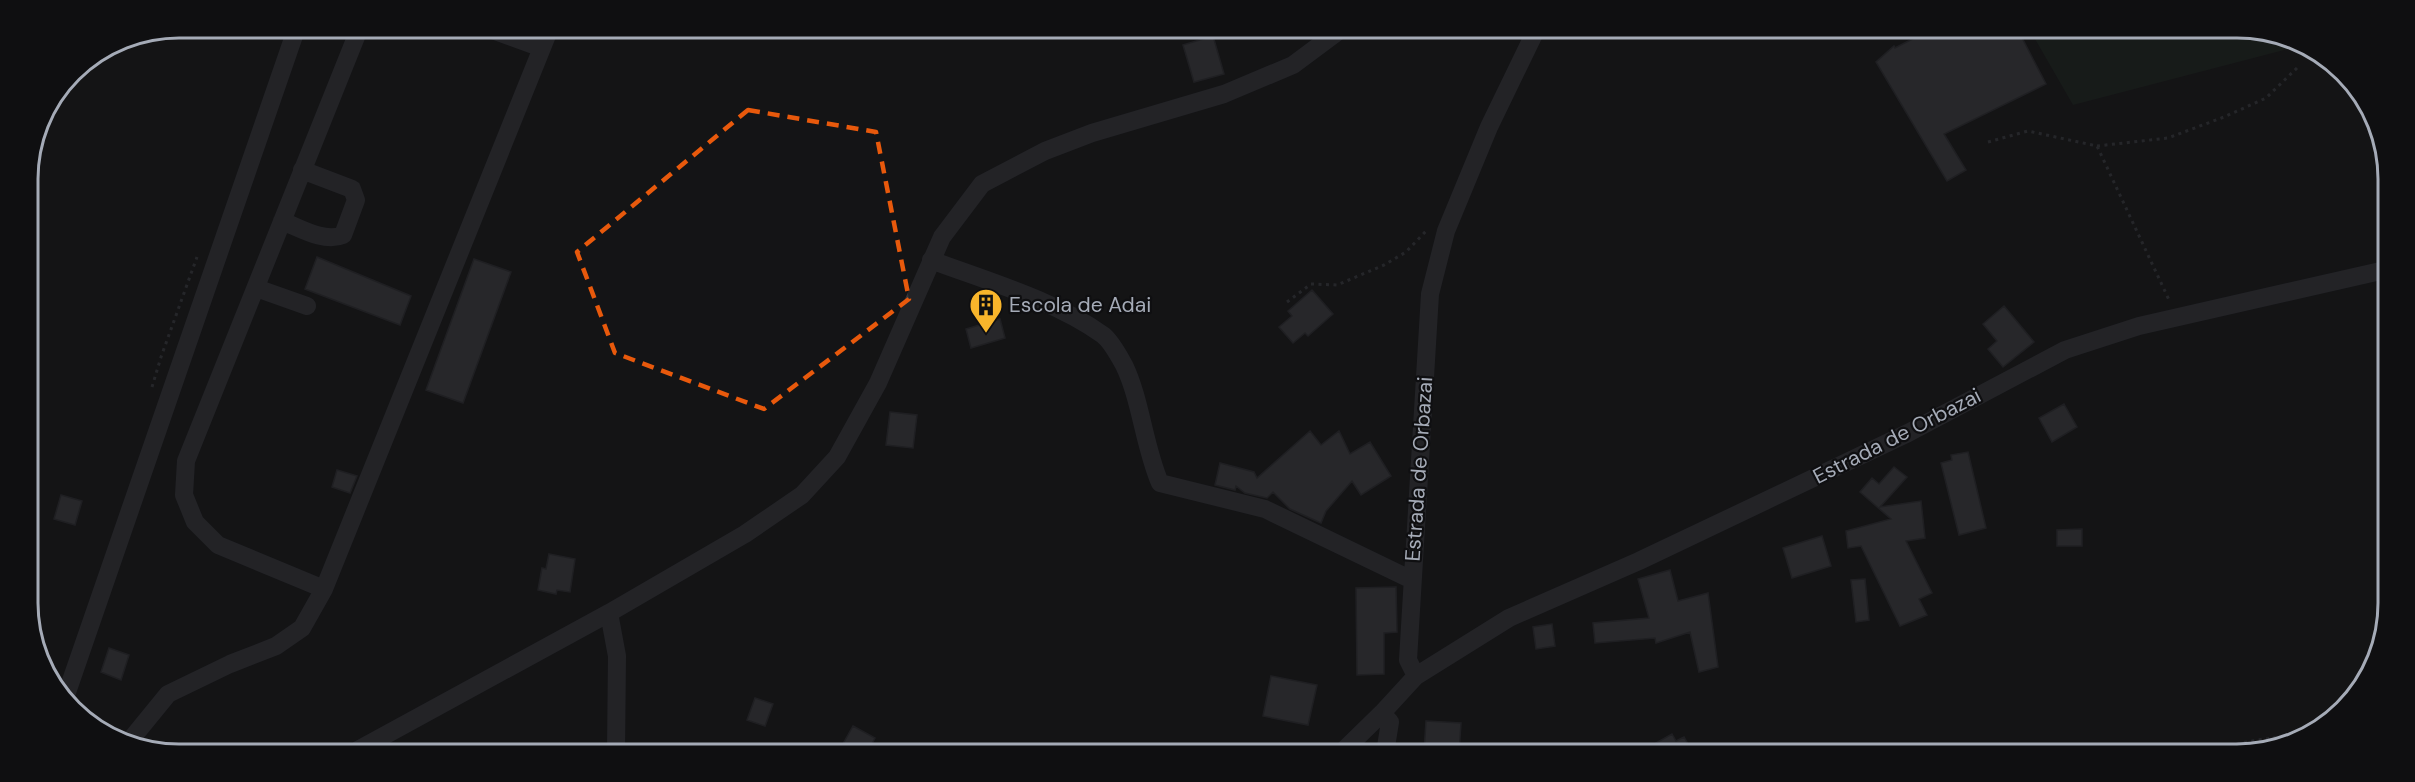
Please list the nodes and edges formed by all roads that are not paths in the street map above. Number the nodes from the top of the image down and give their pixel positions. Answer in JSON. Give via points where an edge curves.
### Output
{"nodes":[{"id":1,"x":293,"y":38,"type":"edge"},
{"id":2,"x":356,"y":38,"type":"edge"},
{"id":3,"x":514,"y":38,"type":"edge"},
{"id":4,"x":546,"y":38,"type":"edge"},
{"id":5,"x":1330,"y":38,"type":"edge"},
{"id":6,"x":1532,"y":38,"type":"edge"},
{"id":7,"x":542,"y":48,"type":"junction"},
{"id":8,"x":302,"y":170,"type":"junction"},
{"id":9,"x":282,"y":221,"type":"junction"},
{"id":10,"x":931,"y":260,"type":"junction"},
{"id":11,"x":2378,"y":272,"type":"edge"},
{"id":12,"x":256,"y":288,"type":"junction"},
{"id":13,"x":307,"y":306,"type":"dead end"},
{"id":14,"x":1412,"y":580,"type":"junction"},
{"id":15,"x":324,"y":589,"type":"junction"},
{"id":16,"x":609,"y":614,"type":"junction"},
{"id":17,"x":1416,"y":676,"type":"junction"},
{"id":18,"x":68,"y":690,"type":"edge"},
{"id":19,"x":1382,"y":713,"type":"junction"},
{"id":20,"x":133,"y":737,"type":"edge"},
{"id":21,"x":369,"y":744,"type":"edge"},
{"id":22,"x":616,"y":744,"type":"edge"},
{"id":23,"x":1350,"y":744,"type":"edge"},
{"id":24,"x":1386,"y":744,"type":"edge"}],
"edges":[{"from":1,"to":18,"type":"street"},
{"from":2,"to":8,"type":"street"},
{"from":3,"to":7,"type":"street"},
{"from":4,"to":7,"type":"street"},
{"from":5,"to":10,"type":"street","via":[[1293,66],[1224,94],[1092,133],[1045,151],[982,184],[942,237]]},
{"from":6,"to":14,"type":"street","name":"Estrada de Orbazai","via":[[1453,213],[1430,294]]},
{"from":7,"to":15,"type":"street"},
{"from":8,"to":9,"type":"street"},
{"from":8,"to":9,"type":"street","via":[[352,189],[356,200],[343,235],[334,239],[319,236]]},
{"from":9,"to":12,"type":"street"},
{"from":10,"to":14,"type":"street","via":[[1041,303],[1106,336],[1124,366],[1150,461],[1160,483],[1265,509]]},
{"from":10,"to":16,"type":"street","via":[[878,383],[837,457],[802,495]]},
{"from":11,"to":17,"type":"street","name":"Estrada de Orbazai","via":[[2139,326],[2065,350],[1908,433],[1509,618]]},
{"from":12,"to":13,"type":"street"},
{"from":12,"to":15,"type":"street","via":[[186,461],[184,495],[195,522],[218,545]]},
{"from":14,"to":17,"type":"street","name":"Estrada de Orbazai","via":[[1408,660]]},
{"from":15,"to":20,"type":"street","via":[[302,628],[276,646],[168,693]]},
{"from":16,"to":21,"type":"street"},
{"from":16,"to":22,"type":"street","via":[[617,656]]},
{"from":17,"to":19,"type":"street","name":"Estrada de Orbazai"},
{"from":19,"to":23,"type":"street","name":"Estrada de Orbazai"},
{"from":19,"to":24,"type":"street","via":[[1390,722]]}]}
